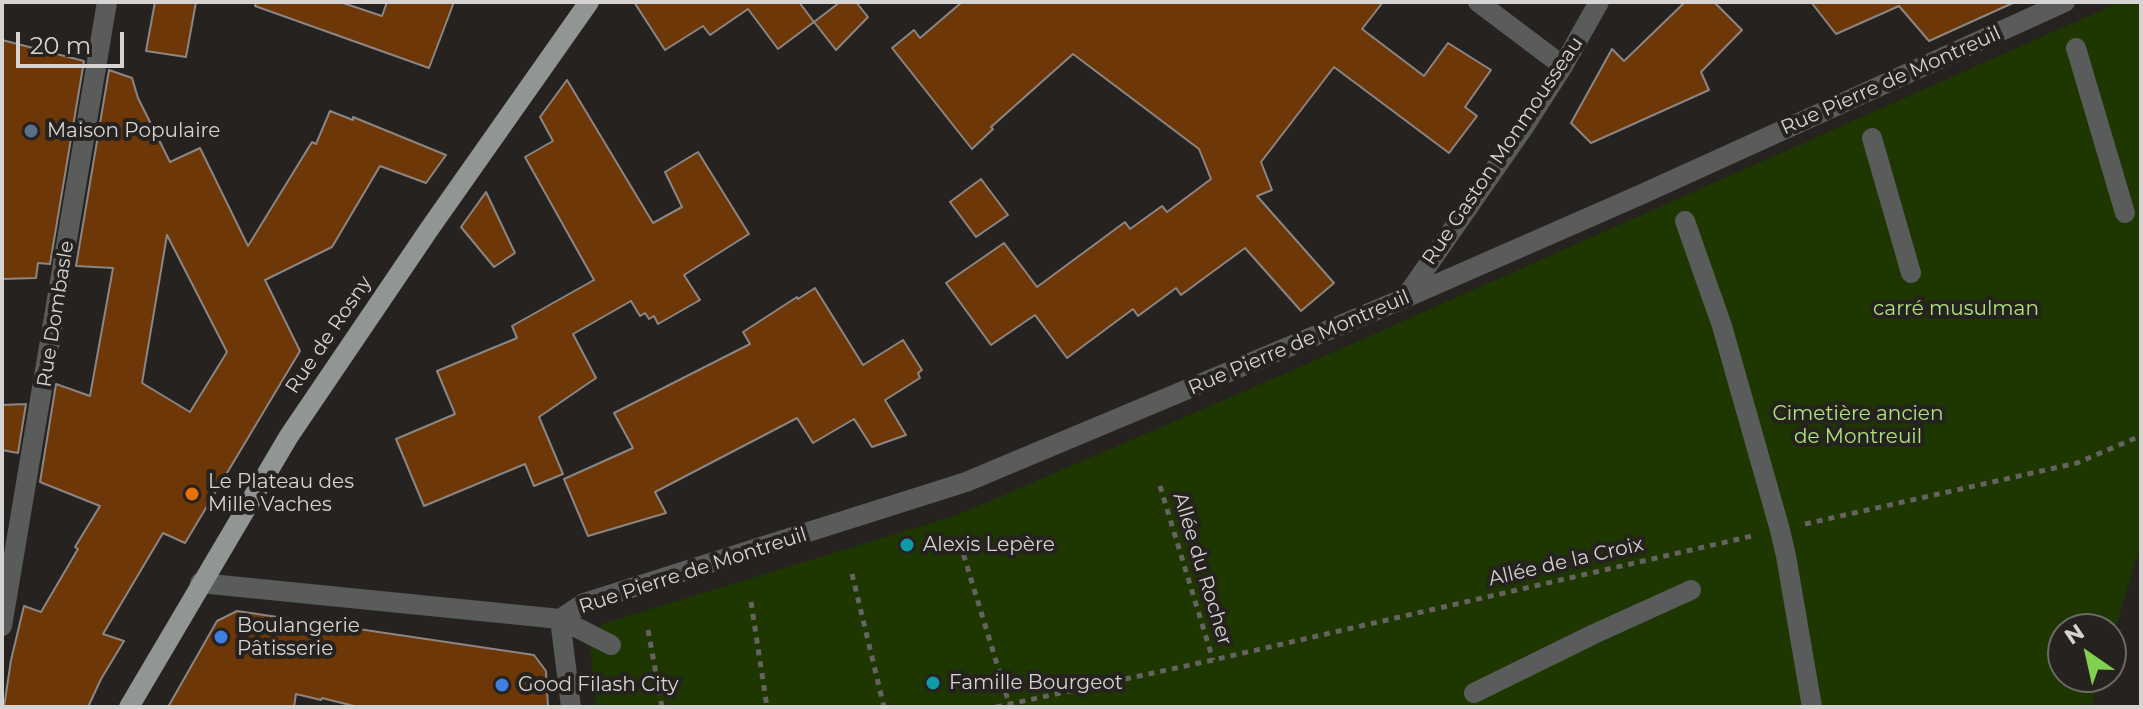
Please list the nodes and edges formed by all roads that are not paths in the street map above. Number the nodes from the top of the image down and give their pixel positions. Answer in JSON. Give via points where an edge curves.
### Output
{"nodes":[{"id":1,"x":107,"y":2,"type":"edge"},
{"id":2,"x":589,"y":2,"type":"edge"},
{"id":3,"x":1478,"y":2,"type":"edge"},
{"id":4,"x":1599,"y":2,"type":"edge"},
{"id":5,"x":2065,"y":2,"type":"edge"},
{"id":6,"x":1500,"y":9,"type":"edge"},
{"id":7,"x":2076,"y":48,"type":"dead end"},
{"id":8,"x":1563,"y":66,"type":"junction"},
{"id":9,"x":1872,"y":138,"type":"dead end"},
{"id":10,"x":2125,"y":213,"type":"dead end"},
{"id":11,"x":1685,"y":221,"type":"dead end"},
{"id":12,"x":1911,"y":273,"type":"dead end"},
{"id":13,"x":1405,"y":298,"type":"junction"},
{"id":14,"x":200,"y":583,"type":"junction"},
{"id":15,"x":1691,"y":590,"type":"dead end"},
{"id":16,"x":567,"y":623,"type":"junction"},
{"id":17,"x":2,"y":626,"type":"edge"},
{"id":18,"x":611,"y":645,"type":"dead end"},
{"id":19,"x":1474,"y":693,"type":"dead end"},
{"id":20,"x":129,"y":707,"type":"edge"},
{"id":21,"x":571,"y":707,"type":"edge"},
{"id":22,"x":1812,"y":707,"type":"edge"}],
"edges":[{"from":1,"to":17,"type":"street","name":"Rue Dombasle"},
{"from":2,"to":14,"type":"main road","name":"Rue de Rosny","via":[[289,436]]},
{"from":3,"to":6,"type":"street"},
{"from":4,"to":8,"type":"street","name":"Rue Gaston Monmousseau"},
{"from":5,"to":13,"type":"street","name":"Rue Pierre de Montreuil"},
{"from":6,"to":8,"type":"street"},
{"from":7,"to":10,"type":"street"},
{"from":8,"to":13,"type":"street","name":"Rue Gaston Monmousseau"},
{"from":9,"to":12,"type":"street"},
{"from":11,"to":22,"type":"street","via":[[1722,326],[1780,530]]},
{"from":13,"to":16,"type":"street","name":"Rue Pierre de Montreuil","via":[[966,482],[584,603]]},
{"from":14,"to":16,"type":"street","name":"Rue Pierre de Montreuil"},
{"from":14,"to":20,"type":"main road","name":"Rue de Rosny"},
{"from":15,"to":19,"type":"street"},
{"from":16,"to":18,"type":"street"},
{"from":16,"to":21,"type":"street"}]}
